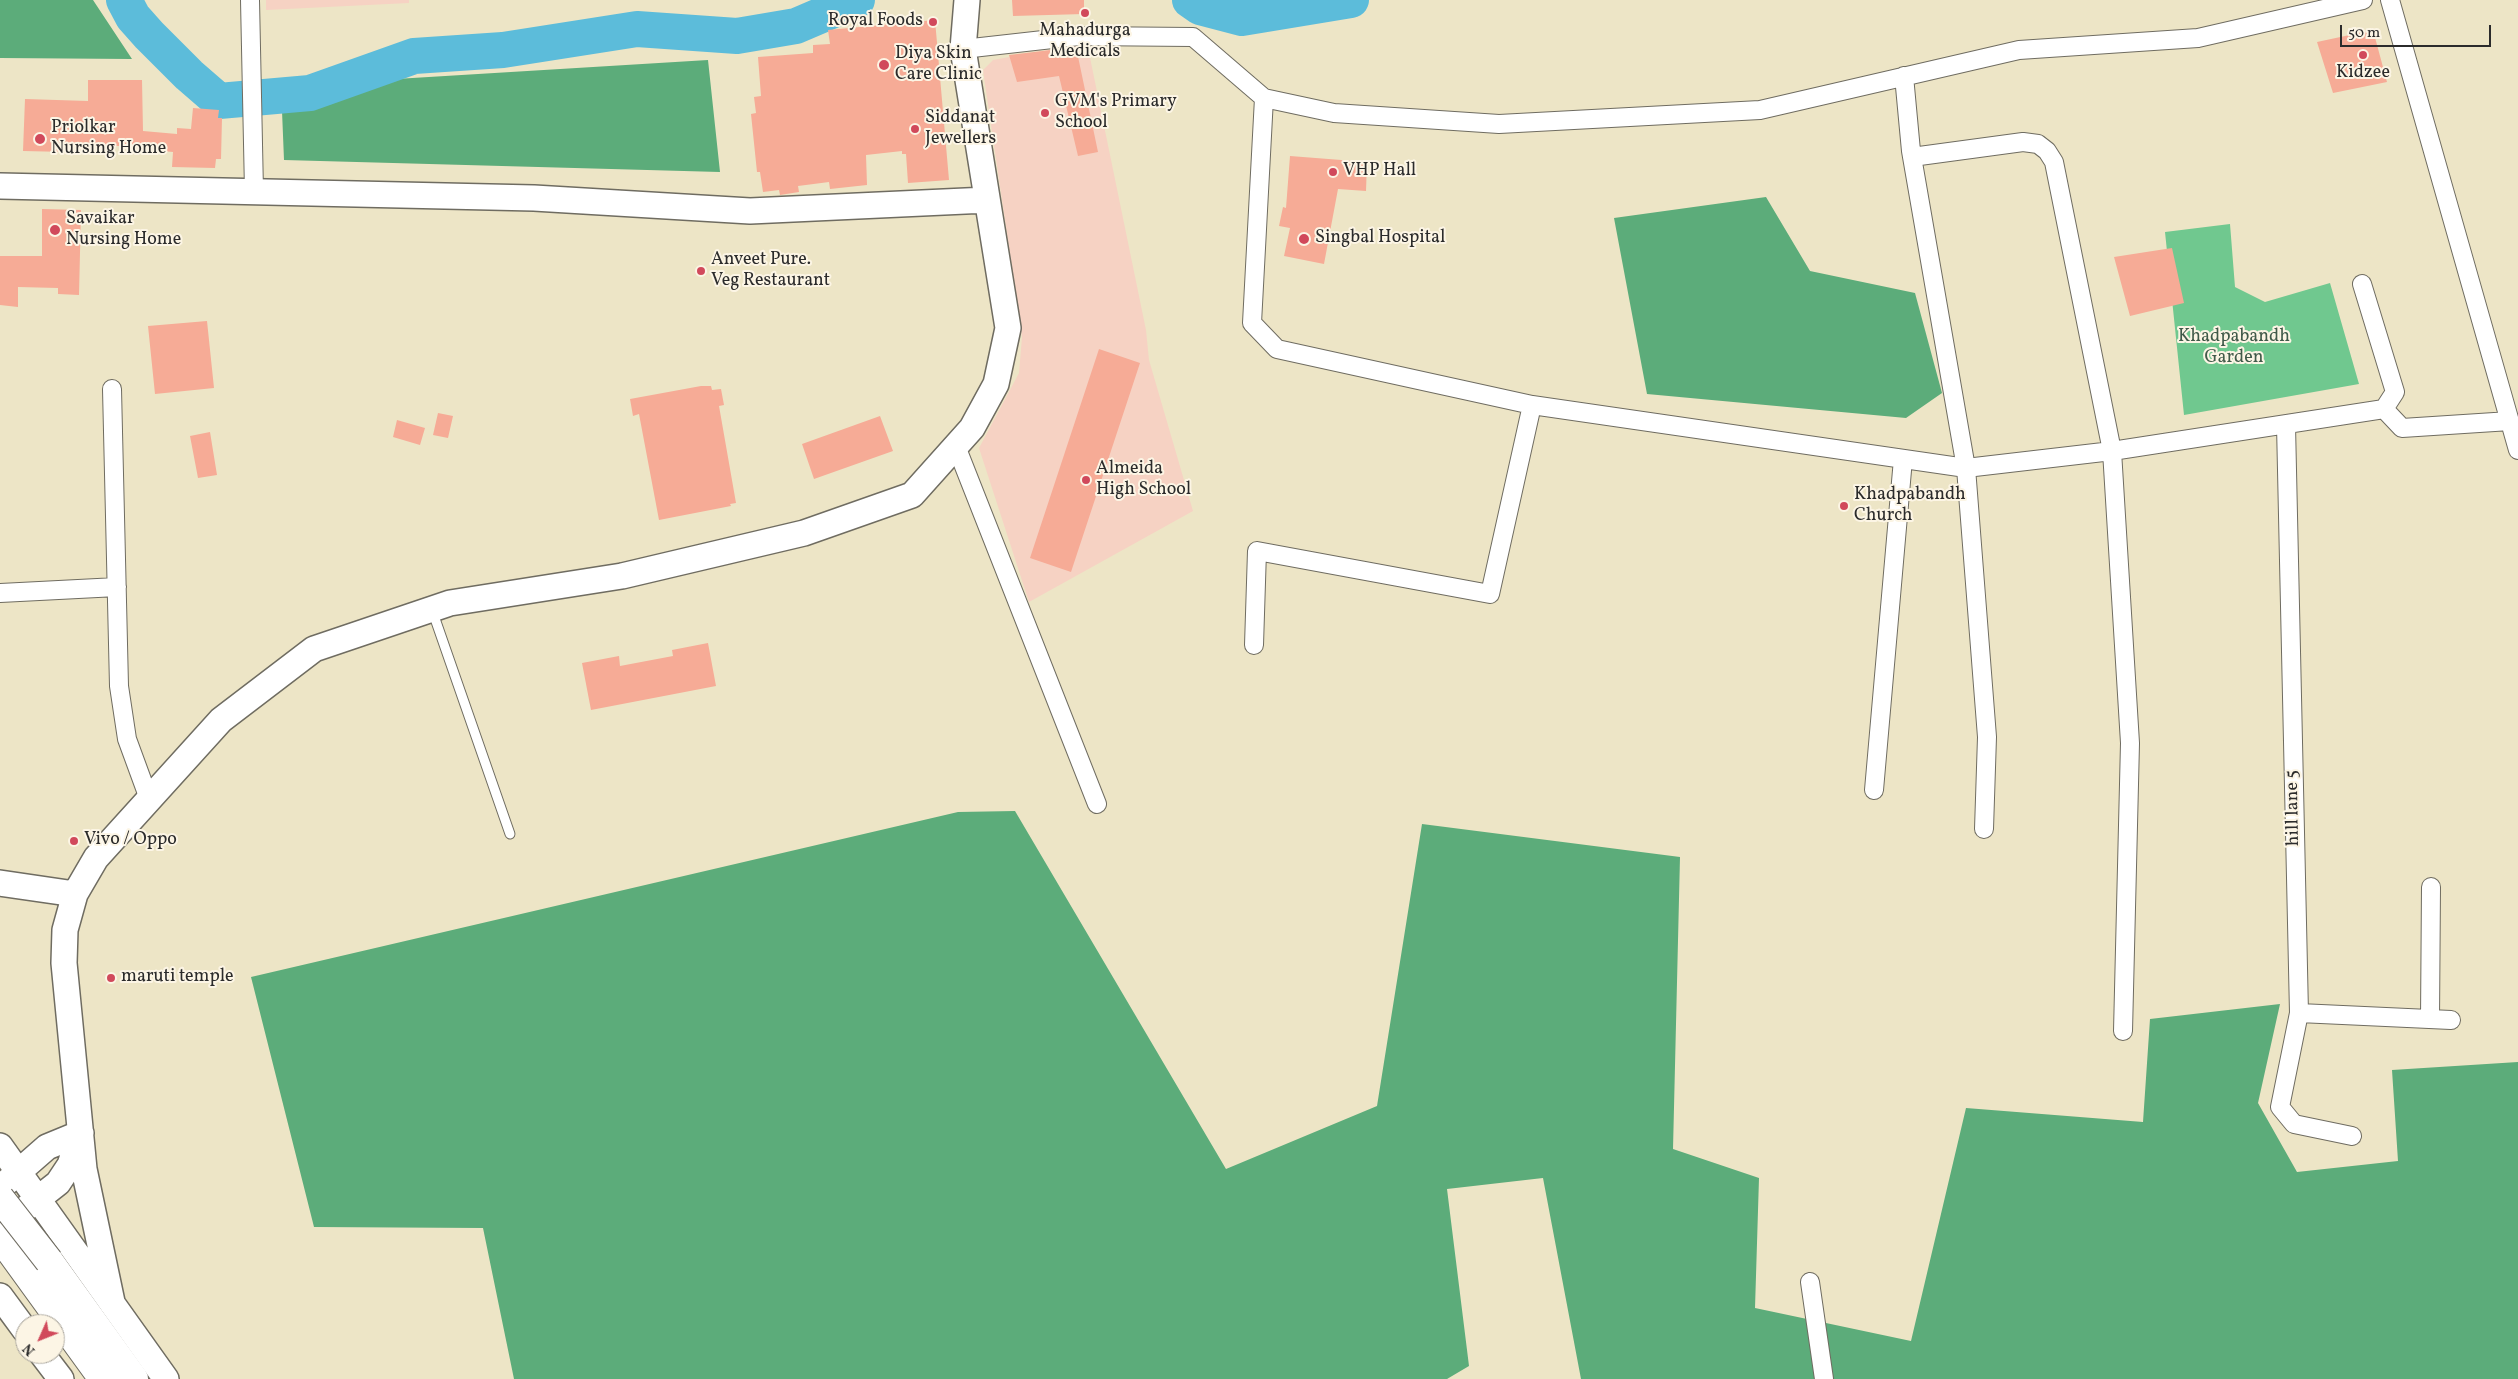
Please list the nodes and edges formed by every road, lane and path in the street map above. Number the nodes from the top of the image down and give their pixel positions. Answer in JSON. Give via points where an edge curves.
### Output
{"nodes":[{"id":1,"x":250,"y":0,"type":"edge"},
{"id":2,"x":2363,"y":0,"type":"edge"},
{"id":3,"x":2390,"y":0,"type":"edge"},
{"id":4,"x":967,"y":10,"type":"edge"},
{"id":5,"x":963,"y":49,"type":"junction"},
{"id":6,"x":1904,"y":76,"type":"junction"},
{"id":7,"x":1264,"y":98,"type":"junction"},
{"id":8,"x":1912,"y":157,"type":"junction"},
{"id":9,"x":0,"y":186,"type":"edge"},
{"id":10,"x":254,"y":192,"type":"junction"},
{"id":11,"x":988,"y":200,"type":"junction"},
{"id":12,"x":2362,"y":284,"type":"dead end"},
{"id":13,"x":112,"y":389,"type":"dead end"},
{"id":14,"x":1532,"y":405,"type":"junction"},
{"id":15,"x":2384,"y":410,"type":"junction"},
{"id":16,"x":2510,"y":421,"type":"junction"},
{"id":17,"x":2286,"y":425,"type":"junction"},
{"id":18,"x":956,"y":446,"type":"junction"},
{"id":19,"x":2518,"y":450,"type":"edge"},
{"id":20,"x":2112,"y":451,"type":"junction"},
{"id":21,"x":1903,"y":458,"type":"junction"},
{"id":22,"x":1966,"y":468,"type":"junction"},
{"id":23,"x":116,"y":587,"type":"junction"},
{"id":24,"x":0,"y":593,"type":"edge"},
{"id":25,"x":432,"y":609,"type":"junction"},
{"id":26,"x":1254,"y":645,"type":"dead end"},
{"id":27,"x":1874,"y":790,"type":"dead end"},
{"id":28,"x":149,"y":799,"type":"junction"},
{"id":29,"x":1097,"y":804,"type":"dead end"},
{"id":30,"x":1984,"y":828,"type":"dead end"},
{"id":31,"x":510,"y":834,"type":"dead end"},
{"id":32,"x":0,"y":883,"type":"edge"},
{"id":33,"x":2432,"y":887,"type":"dead end"},
{"id":34,"x":76,"y":894,"type":"junction"},
{"id":35,"x":2299,"y":1014,"type":"junction"},
{"id":36,"x":2430,"y":1019,"type":"junction"},
{"id":37,"x":2451,"y":1020,"type":"dead end"},
{"id":38,"x":2123,"y":1031,"type":"dead end"},
{"id":39,"x":81,"y":1133,"type":"junction"},
{"id":40,"x":2352,"y":1136,"type":"dead end"},
{"id":41,"x":0,"y":1146,"type":"edge"},
{"id":42,"x":19,"y":1172,"type":"junction"},
{"id":43,"x":0,"y":1188,"type":"edge"},
{"id":44,"x":0,"y":1198,"type":"edge"},
{"id":45,"x":38,"y":1199,"type":"junction"},
{"id":46,"x":0,"y":1230,"type":"edge"},
{"id":47,"x":0,"y":1236,"type":"edge"},
{"id":48,"x":39,"y":1268,"type":"junction"},
{"id":49,"x":1810,"y":1282,"type":"dead end"},
{"id":50,"x":0,"y":1296,"type":"edge"},
{"id":51,"x":112,"y":1302,"type":"junction"},
{"id":52,"x":15,"y":1316,"type":"edge"},
{"id":53,"x":49,"y":1364,"type":"edge"},
{"id":54,"x":60,"y":1379,"type":"edge"},
{"id":55,"x":103,"y":1379,"type":"edge"},
{"id":56,"x":134,"y":1379,"type":"edge"},
{"id":57,"x":166,"y":1379,"type":"edge"},
{"id":58,"x":1824,"y":1379,"type":"edge"}],
"edges":[{"from":1,"to":10,"type":"street"},
{"from":2,"to":6,"type":"street","via":[[2198,38],[2019,50]]},
{"from":3,"to":16,"type":"street"},
{"from":4,"to":5,"type":"main road"},
{"from":5,"to":7,"type":"street","via":[[1079,36],[1193,37]]},
{"from":5,"to":11,"type":"main road"},
{"from":6,"to":7,"type":"street","via":[[1760,110],[1499,124],[1334,113]]},
{"from":6,"to":8,"type":"street"},
{"from":7,"to":14,"type":"street","via":[[1252,323],[1277,349]]},
{"from":8,"to":20,"type":"street","via":[[2023,142],[2038,144],[2047,151],[2054,162]]},
{"from":8,"to":22,"type":"street"},
{"from":9,"to":10,"type":"main road"},
{"from":10,"to":11,"type":"main road","via":[[534,198],[750,211]]},
{"from":11,"to":18,"type":"main road","via":[[1008,328],[996,384],[972,428]]},
{"from":12,"to":15,"type":"street","via":[[2395,392]]},
{"from":13,"to":23,"type":"street"},
{"from":14,"to":21,"type":"street"},
{"from":14,"to":26,"type":"street","via":[[1490,594],[1257,552]]},
{"from":15,"to":16,"type":"street","via":[[2402,428]]},
{"from":15,"to":17,"type":"street"},
{"from":16,"to":19,"type":"street"},
{"from":17,"to":20,"type":"street"},
{"from":17,"to":35,"type":"street","name":"hill lane 5"},
{"from":18,"to":25,"type":"main road","via":[[912,495],[804,533],[622,576],[450,603]]},
{"from":18,"to":29,"type":"street"},
{"from":20,"to":22,"type":"street"},
{"from":20,"to":38,"type":"street","via":[[2130,743]]},
{"from":21,"to":22,"type":"street"},
{"from":21,"to":27,"type":"street"},
{"from":22,"to":30,"type":"street","via":[[1987,737]]},
{"from":23,"to":24,"type":"street"},
{"from":23,"to":28,"type":"street","via":[[119,686],[127,739]]},
{"from":25,"to":28,"type":"main road","via":[[314,649],[221,720]]},
{"from":25,"to":31,"type":"lane"},
{"from":28,"to":34,"type":"main road","via":[[96,858]]},
{"from":32,"to":34,"type":"main road"},
{"from":33,"to":36,"type":"street"},
{"from":34,"to":39,"type":"main road","via":[[65,930],[64,963]]},
{"from":35,"to":36,"type":"street"},
{"from":35,"to":40,"type":"street","name":"hill lane 5","via":[[2280,1107],[2294,1124]]},
{"from":36,"to":37,"type":"street"},
{"from":39,"to":42,"type":"main road","via":[[47,1147]]},
{"from":39,"to":45,"type":"main road","via":[[70,1165],[58,1183]]},
{"from":39,"to":51,"type":"main road","via":[[84,1169]]},
{"from":41,"to":42,"type":"main road"},
{"from":42,"to":43,"type":"main road"},
{"from":42,"to":45,"type":"main road"},
{"from":44,"to":48,"type":"highway","bridge":true},
{"from":45,"to":46,"type":"main road"},
{"from":45,"to":51,"type":"main road"},
{"from":47,"to":48,"type":"highway"},
{"from":48,"to":55,"type":"highway"},
{"from":48,"to":56,"type":"highway"},
{"from":49,"to":58,"type":"street"},
{"from":50,"to":52,"type":"main road"},
{"from":51,"to":57,"type":"main road"},
{"from":53,"to":54,"type":"main road"}]}
